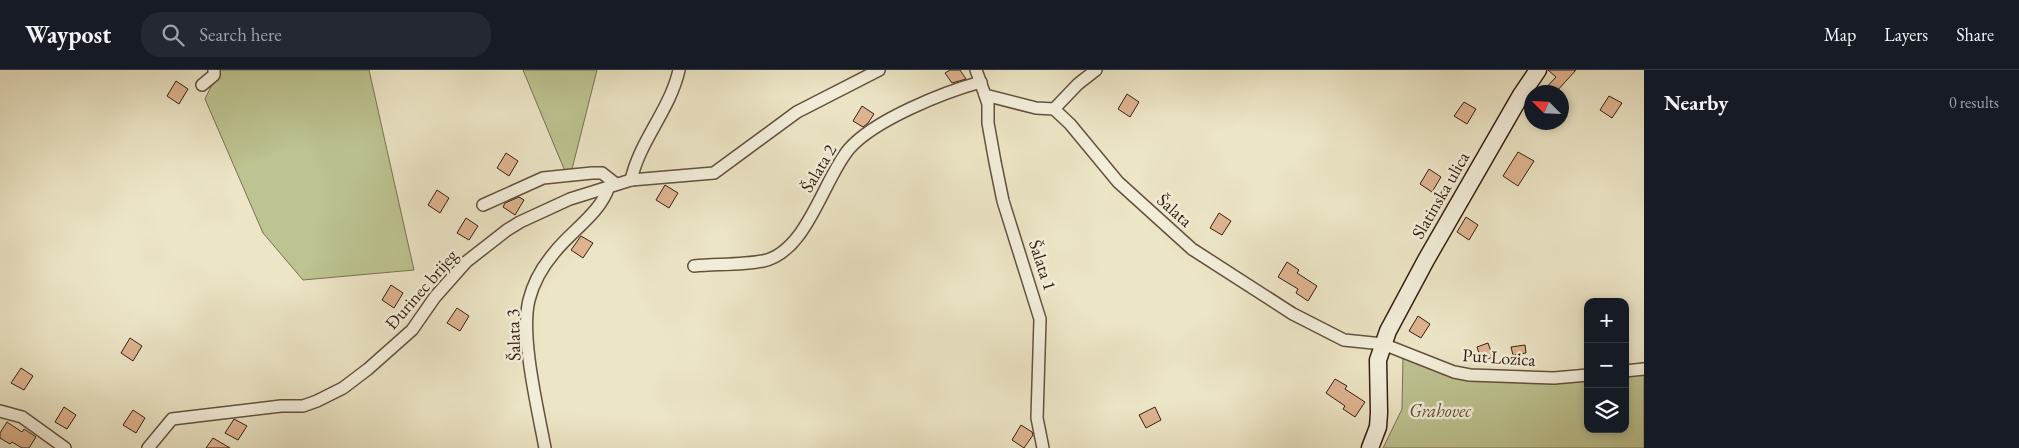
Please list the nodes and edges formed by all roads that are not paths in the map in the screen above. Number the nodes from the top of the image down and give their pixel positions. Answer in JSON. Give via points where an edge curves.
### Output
{"nodes":[{"id":1,"x":214,"y":70,"type":"edge"},
{"id":2,"x":679,"y":70,"type":"edge"},
{"id":3,"x":879,"y":70,"type":"edge"},
{"id":4,"x":976,"y":70,"type":"edge"},
{"id":5,"x":1096,"y":70,"type":"edge"},
{"id":6,"x":1538,"y":70,"type":"edge"},
{"id":7,"x":981,"y":82,"type":"junction"},
{"id":8,"x":202,"y":85,"type":"dead end"},
{"id":9,"x":985,"y":95,"type":"junction"},
{"id":10,"x":1054,"y":109,"type":"junction"},
{"id":11,"x":631,"y":180,"type":"junction"},
{"id":12,"x":613,"y":185,"type":"junction"},
{"id":13,"x":483,"y":205,"type":"dead end"},
{"id":14,"x":694,"y":266,"type":"dead end"},
{"id":15,"x":1383,"y":344,"type":"junction"},
{"id":16,"x":1644,"y":369,"type":"edge"},
{"id":17,"x":1629,"y":371,"type":"edge"},
{"id":18,"x":1584,"y":375,"type":"edge"},
{"id":19,"x":0,"y":411,"type":"edge"},
{"id":20,"x":64,"y":448,"type":"edge"},
{"id":21,"x":148,"y":448,"type":"edge"},
{"id":22,"x":544,"y":448,"type":"edge"},
{"id":23,"x":1043,"y":448,"type":"edge"},
{"id":24,"x":1370,"y":448,"type":"edge"}],
"edges":[{"from":1,"to":8,"type":"street","via":[[214,75]]},
{"from":2,"to":11,"type":"street","via":[[668,101],[641,150]]},
{"from":3,"to":11,"type":"street","name":"Đurinec brijeg","via":[[797,112],[714,173]]},
{"from":4,"to":7,"type":"street"},
{"from":5,"to":10,"type":"street"},
{"from":6,"to":15,"type":"street","name":"Slatinska ulica","via":[[1426,260]]},
{"from":7,"to":9,"type":"street"},
{"from":7,"to":14,"type":"street","name":"Šalata 2","via":[[884,121],[857,140],[838,163],[804,228],[779,254],[762,261]]},
{"from":9,"to":10,"type":"street","via":[[1036,108]]},
{"from":9,"to":23,"type":"street","name":"Šalata 1","via":[[1003,201],[1040,319],[1037,418]]},
{"from":10,"to":15,"type":"street","name":"Šalata","via":[[1118,182],[1192,249],[1293,314],[1344,340]]},
{"from":11,"to":12,"type":"street","name":"Đurinec brijeg"},
{"from":12,"to":13,"type":"street","via":[[602,173],[542,178]]},
{"from":12,"to":21,"type":"street","name":"Đurinec brijeg","via":[[550,207],[506,230],[466,262],[435,297],[412,330],[343,388],[302,406],[172,419]]},
{"from":12,"to":22,"type":"street","name":"Šalata 3","via":[[554,253],[529,300],[530,358]]},
{"from":15,"to":18,"type":"street","name":"Put Lozica","via":[[1454,372],[1470,375],[1554,378]]},
{"from":15,"to":24,"type":"street","name":"Slatinska ulica","via":[[1378,360],[1378,427]]},
{"from":16,"to":17,"type":"street"},
{"from":19,"to":20,"type":"street","via":[[22,418]]}]}
